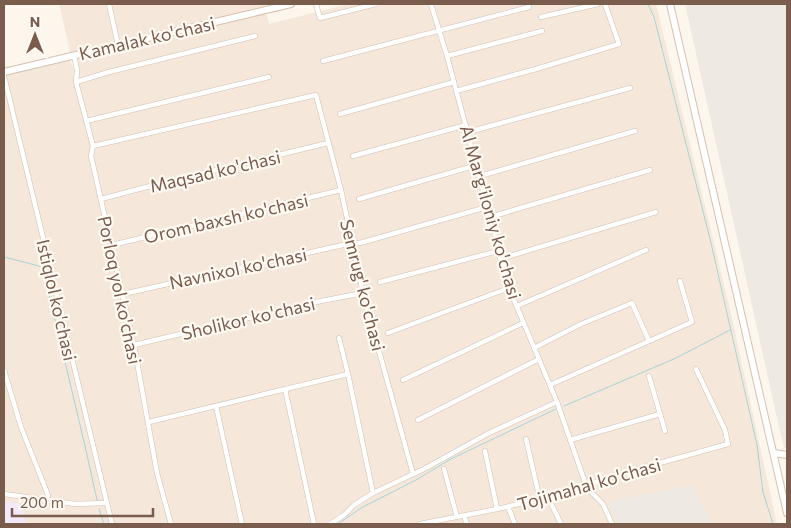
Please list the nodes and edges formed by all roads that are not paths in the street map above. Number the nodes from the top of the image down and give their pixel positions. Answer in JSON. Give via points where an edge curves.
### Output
{"nodes":[{"id":1,"x":109,"y":4,"type":"edge"},
{"id":2,"x":290,"y":4,"type":"edge"},
{"id":3,"x":316,"y":4,"type":"edge"},
{"id":4,"x":376,"y":4,"type":"edge"},
{"id":5,"x":431,"y":4,"type":"edge"},
{"id":6,"x":598,"y":4,"type":"edge"},
{"id":7,"x":605,"y":4,"type":"edge"},
{"id":8,"x":670,"y":4,"type":"edge"},
{"id":9,"x":529,"y":7,"type":"dead end"},
{"id":10,"x":541,"y":17,"type":"dead end"},
{"id":11,"x":542,"y":31,"type":"dead end"},
{"id":12,"x":439,"y":32,"type":"junction"},
{"id":13,"x":255,"y":36,"type":"dead end"},
{"id":14,"x":118,"y":45,"type":"junction"},
{"id":15,"x":74,"y":55,"type":"junction"},
{"id":16,"x":448,"y":56,"type":"junction"},
{"id":17,"x":323,"y":61,"type":"dead end"},
{"id":18,"x":4,"y":72,"type":"edge"},
{"id":19,"x":4,"y":76,"type":"edge"},
{"id":20,"x":269,"y":78,"type":"dead end"},
{"id":21,"x":76,"y":82,"type":"junction"},
{"id":22,"x":454,"y":82,"type":"junction"},
{"id":23,"x":630,"y":88,"type":"dead end"},
{"id":24,"x":456,"y":91,"type":"junction"},
{"id":25,"x":340,"y":114,"type":"dead end"},
{"id":26,"x":86,"y":121,"type":"junction"},
{"id":27,"x":466,"y":125,"type":"junction"},
{"id":28,"x":635,"y":131,"type":"dead end"},
{"id":29,"x":468,"y":132,"type":"junction"},
{"id":30,"x":328,"y":143,"type":"junction"},
{"id":31,"x":93,"y":146,"type":"junction"},
{"id":32,"x":353,"y":156,"type":"dead end"},
{"id":33,"x":477,"y":164,"type":"junction"},
{"id":34,"x":650,"y":170,"type":"dead end"},
{"id":35,"x":480,"y":176,"type":"junction"},
{"id":36,"x":341,"y":190,"type":"junction"},
{"id":37,"x":101,"y":199,"type":"junction"},
{"id":38,"x":359,"y":199,"type":"dead end"},
{"id":39,"x":488,"y":207,"type":"junction"},
{"id":40,"x":656,"y":212,"type":"dead end"},
{"id":41,"x":490,"y":216,"type":"junction"},
{"id":42,"x":352,"y":243,"type":"junction"},
{"id":43,"x":112,"y":246,"type":"junction"},
{"id":44,"x":646,"y":250,"type":"dead end"},
{"id":45,"x":498,"y":251,"type":"junction"},
{"id":46,"x":500,"y":260,"type":"junction"},
{"id":47,"x":680,"y":281,"type":"dead end"},
{"id":48,"x":380,"y":282,"type":"dead end"},
{"id":49,"x":509,"y":288,"type":"junction"},
{"id":50,"x":123,"y":294,"type":"junction"},
{"id":51,"x":363,"y":294,"type":"junction"},
{"id":52,"x":517,"y":306,"type":"junction"},
{"id":53,"x":523,"y":323,"type":"junction"},
{"id":54,"x":388,"y":333,"type":"dead end"},
{"id":55,"x":339,"y":338,"type":"dead end"},
{"id":56,"x":649,"y":341,"type":"junction"},
{"id":57,"x":134,"y":346,"type":"junction"},
{"id":58,"x":534,"y":348,"type":"junction"},
{"id":59,"x":539,"y":359,"type":"junction"},
{"id":60,"x":696,"y":369,"type":"dead end"},
{"id":61,"x":4,"y":370,"type":"edge"},
{"id":62,"x":348,"y":374,"type":"junction"},
{"id":63,"x":649,"y":376,"type":"dead end"},
{"id":64,"x":403,"y":380,"type":"dead end"},
{"id":65,"x":550,"y":385,"type":"junction"},
{"id":66,"x":285,"y":389,"type":"junction"},
{"id":67,"x":557,"y":402,"type":"junction"},
{"id":68,"x":216,"y":406,"type":"junction"},
{"id":69,"x":660,"y":414,"type":"junction"},
{"id":70,"x":418,"y":420,"type":"dead end"},
{"id":71,"x":148,"y":422,"type":"junction"},
{"id":72,"x":665,"y":431,"type":"dead end"},
{"id":73,"x":526,"y":439,"type":"dead end"},
{"id":74,"x":570,"y":440,"type":"junction"},
{"id":75,"x":485,"y":451,"type":"dead end"},
{"id":76,"x":774,"y":453,"type":"junction"},
{"id":77,"x":787,"y":455,"type":"edge"},
{"id":78,"x":444,"y":469,"type":"dead end"},
{"id":79,"x":413,"y":474,"type":"junction"},
{"id":80,"x":587,"y":488,"type":"junction"},
{"id":81,"x":373,"y":493,"type":"junction"},
{"id":82,"x":4,"y":494,"type":"edge"},
{"id":83,"x":548,"y":498,"type":"junction"},
{"id":84,"x":46,"y":500,"type":"junction"},
{"id":85,"x":540,"y":500,"type":"junction"},
{"id":86,"x":106,"y":503,"type":"junction"},
{"id":87,"x":508,"y":507,"type":"junction"},
{"id":88,"x":497,"y":510,"type":"junction"},
{"id":89,"x":787,"y":513,"type":"edge"},
{"id":90,"x":464,"y":516,"type":"junction"},
{"id":91,"x":457,"y":517,"type":"junction"},
{"id":92,"x":112,"y":524,"type":"edge"},
{"id":93,"x":171,"y":524,"type":"edge"},
{"id":94,"x":242,"y":524,"type":"edge"},
{"id":95,"x":314,"y":524,"type":"edge"},
{"id":96,"x":330,"y":524,"type":"edge"},
{"id":97,"x":420,"y":524,"type":"edge"},
{"id":98,"x":467,"y":524,"type":"edge"},
{"id":99,"x":515,"y":524,"type":"edge"},
{"id":100,"x":561,"y":524,"type":"edge"},
{"id":101,"x":612,"y":524,"type":"edge"}],
"edges":[{"from":1,"to":14,"type":"street"},
{"from":2,"to":14,"type":"main road","name":"Kamalak ko'chasi"},
{"from":3,"to":4,"type":"street","via":[[320,18]]},
{"from":5,"to":12,"type":"street","name":"Al Marg'iloniy ko'chasi"},
{"from":6,"to":10,"type":"street"},
{"from":7,"to":24,"type":"street","via":[[618,44]]},
{"from":8,"to":76,"type":"main road"},
{"from":9,"to":12,"type":"street"},
{"from":11,"to":16,"type":"street"},
{"from":12,"to":16,"type":"street","name":"Al Marg'iloniy ko'chasi"},
{"from":12,"to":17,"type":"street"},
{"from":13,"to":21,"type":"street"},
{"from":14,"to":15,"type":"main road","name":"Kamalak ko'chasi"},
{"from":15,"to":18,"type":"main road","name":"Kamalak ko'chasi"},
{"from":15,"to":21,"type":"street","name":"Porloq yol ko'chasi"},
{"from":16,"to":22,"type":"street","name":"Al Marg'iloniy ko'chasi"},
{"from":19,"to":86,"type":"street","name":"Istiqlol ko'chasi"},
{"from":20,"to":26,"type":"street"},
{"from":21,"to":26,"type":"street","name":"Porloq yol ko'chasi"},
{"from":22,"to":24,"type":"street","name":"Al Marg'iloniy ko'chasi"},
{"from":22,"to":25,"type":"street"},
{"from":23,"to":29,"type":"street"},
{"from":24,"to":27,"type":"street","name":"Al Marg'iloniy ko'chasi"},
{"from":26,"to":31,"type":"street","name":"Porloq yol ko'chasi"},
{"from":27,"to":29,"type":"street","name":"Al Marg'iloniy ko'chasi"},
{"from":27,"to":32,"type":"street"},
{"from":28,"to":35,"type":"street"},
{"from":29,"to":33,"type":"street","name":"Al Marg'iloniy ko'chasi"},
{"from":30,"to":31,"type":"street","name":"Semrug' ko'chasi","via":[[316,95]]},
{"from":30,"to":36,"type":"street","name":"Semrug' ko'chasi"},
{"from":30,"to":37,"type":"street","name":"Maqsad ko'chasi"},
{"from":31,"to":37,"type":"street","name":"Porloq yol ko'chasi","via":[[91,156]]},
{"from":33,"to":35,"type":"street","name":"Al Marg'iloniy ko'chasi"},
{"from":33,"to":38,"type":"street"},
{"from":34,"to":41,"type":"street"},
{"from":35,"to":39,"type":"street","name":"Al Marg'iloniy ko'chasi"},
{"from":36,"to":42,"type":"street","name":"Semrug' ko'chasi"},
{"from":36,"to":43,"type":"street","name":"Orom baxsh ko'chasi"},
{"from":37,"to":43,"type":"street","name":"Porloq yol ko'chasi"},
{"from":39,"to":41,"type":"street","name":"Al Marg'iloniy ko'chasi"},
{"from":39,"to":42,"type":"street","name":"Navnixol ko'chasi"},
{"from":40,"to":46,"type":"street"},
{"from":41,"to":45,"type":"street","name":"Al Marg'iloniy ko'chasi"},
{"from":42,"to":50,"type":"street","name":"Navnixol ko'chasi"},
{"from":42,"to":51,"type":"street","name":"Semrug' ko'chasi"},
{"from":43,"to":50,"type":"street","name":"Porloq yol ko'chasi"},
{"from":44,"to":52,"type":"street"},
{"from":45,"to":46,"type":"street","name":"Al Marg'iloniy ko'chasi"},
{"from":45,"to":48,"type":"street"},
{"from":46,"to":49,"type":"street","name":"Al Marg'iloniy ko'chasi"},
{"from":47,"to":56,"type":"street","via":[[692,322]]},
{"from":49,"to":52,"type":"street","name":"Al Marg'iloniy ko'chasi"},
{"from":49,"to":54,"type":"street"},
{"from":50,"to":57,"type":"street","name":"Porloq yol ko'chasi"},
{"from":51,"to":57,"type":"street","name":"Sholikor ko'chasi","via":[[316,302]]},
{"from":51,"to":79,"type":"street","name":"Semrug' ko'chasi"},
{"from":52,"to":53,"type":"street","name":"Al Marg'iloniy ko'chasi"},
{"from":53,"to":58,"type":"street","name":"Al Marg'iloniy ko'chasi"},
{"from":53,"to":64,"type":"street"},
{"from":55,"to":62,"type":"street"},
{"from":56,"to":58,"type":"street","via":[[632,303]]},
{"from":56,"to":65,"type":"street"},
{"from":57,"to":71,"type":"street","name":"Porloq yol ko'chasi"},
{"from":58,"to":59,"type":"street","name":"Al Marg'iloniy ko'chasi"},
{"from":59,"to":65,"type":"street","name":"Al Marg'iloniy ko'chasi"},
{"from":59,"to":70,"type":"street"},
{"from":60,"to":80,"type":"street","name":"Tojimahal ko'chasi","via":[[725,430],[728,444],[620,474]]},
{"from":61,"to":84,"type":"street","via":[[21,427],[48,495]]},
{"from":62,"to":66,"type":"street"},
{"from":62,"to":81,"type":"street"},
{"from":63,"to":69,"type":"street"},
{"from":65,"to":67,"type":"street","name":"Al Marg'iloniy ko'chasi"},
{"from":66,"to":68,"type":"street"},
{"from":66,"to":95,"type":"street"},
{"from":67,"to":74,"type":"street","name":"Al Marg'iloniy ko'chasi"},
{"from":67,"to":79,"type":"street","via":[[489,433]]},
{"from":68,"to":71,"type":"street"},
{"from":68,"to":94,"type":"street"},
{"from":69,"to":72,"type":"street"},
{"from":69,"to":74,"type":"street"},
{"from":71,"to":93,"type":"street","name":"Porloq yol ko'chasi"},
{"from":73,"to":85,"type":"street"},
{"from":74,"to":80,"type":"street","name":"Al Marg'iloniy ko'chasi"},
{"from":75,"to":88,"type":"street"},
{"from":76,"to":77,"type":"main road"},
{"from":76,"to":89,"type":"main road"},
{"from":78,"to":91,"type":"street"},
{"from":79,"to":81,"type":"street"},
{"from":80,"to":83,"type":"street","name":"Tojimahal ko'chasi"},
{"from":80,"to":101,"type":"street","name":"Al Marg'iloniy ko'chasi","via":[[603,504]]},
{"from":81,"to":96,"type":"street"},
{"from":82,"to":84,"type":"street"},
{"from":83,"to":85,"type":"street","name":"Tojimahal ko'chasi"},
{"from":83,"to":100,"type":"street"},
{"from":84,"to":86,"type":"street","via":[[75,504]]},
{"from":85,"to":87,"type":"street","name":"Tojimahal ko'chasi"},
{"from":86,"to":92,"type":"street","name":"Istiqlol ko'chasi"},
{"from":87,"to":88,"type":"street","name":"Tojimahal ko'chasi"},
{"from":87,"to":99,"type":"street"},
{"from":88,"to":90,"type":"street","name":"Tojimahal ko'chasi"},
{"from":90,"to":91,"type":"street","name":"Tojimahal ko'chasi"},
{"from":90,"to":98,"type":"street"},
{"from":91,"to":97,"type":"street","name":"Tojimahal ko'chasi"}]}
